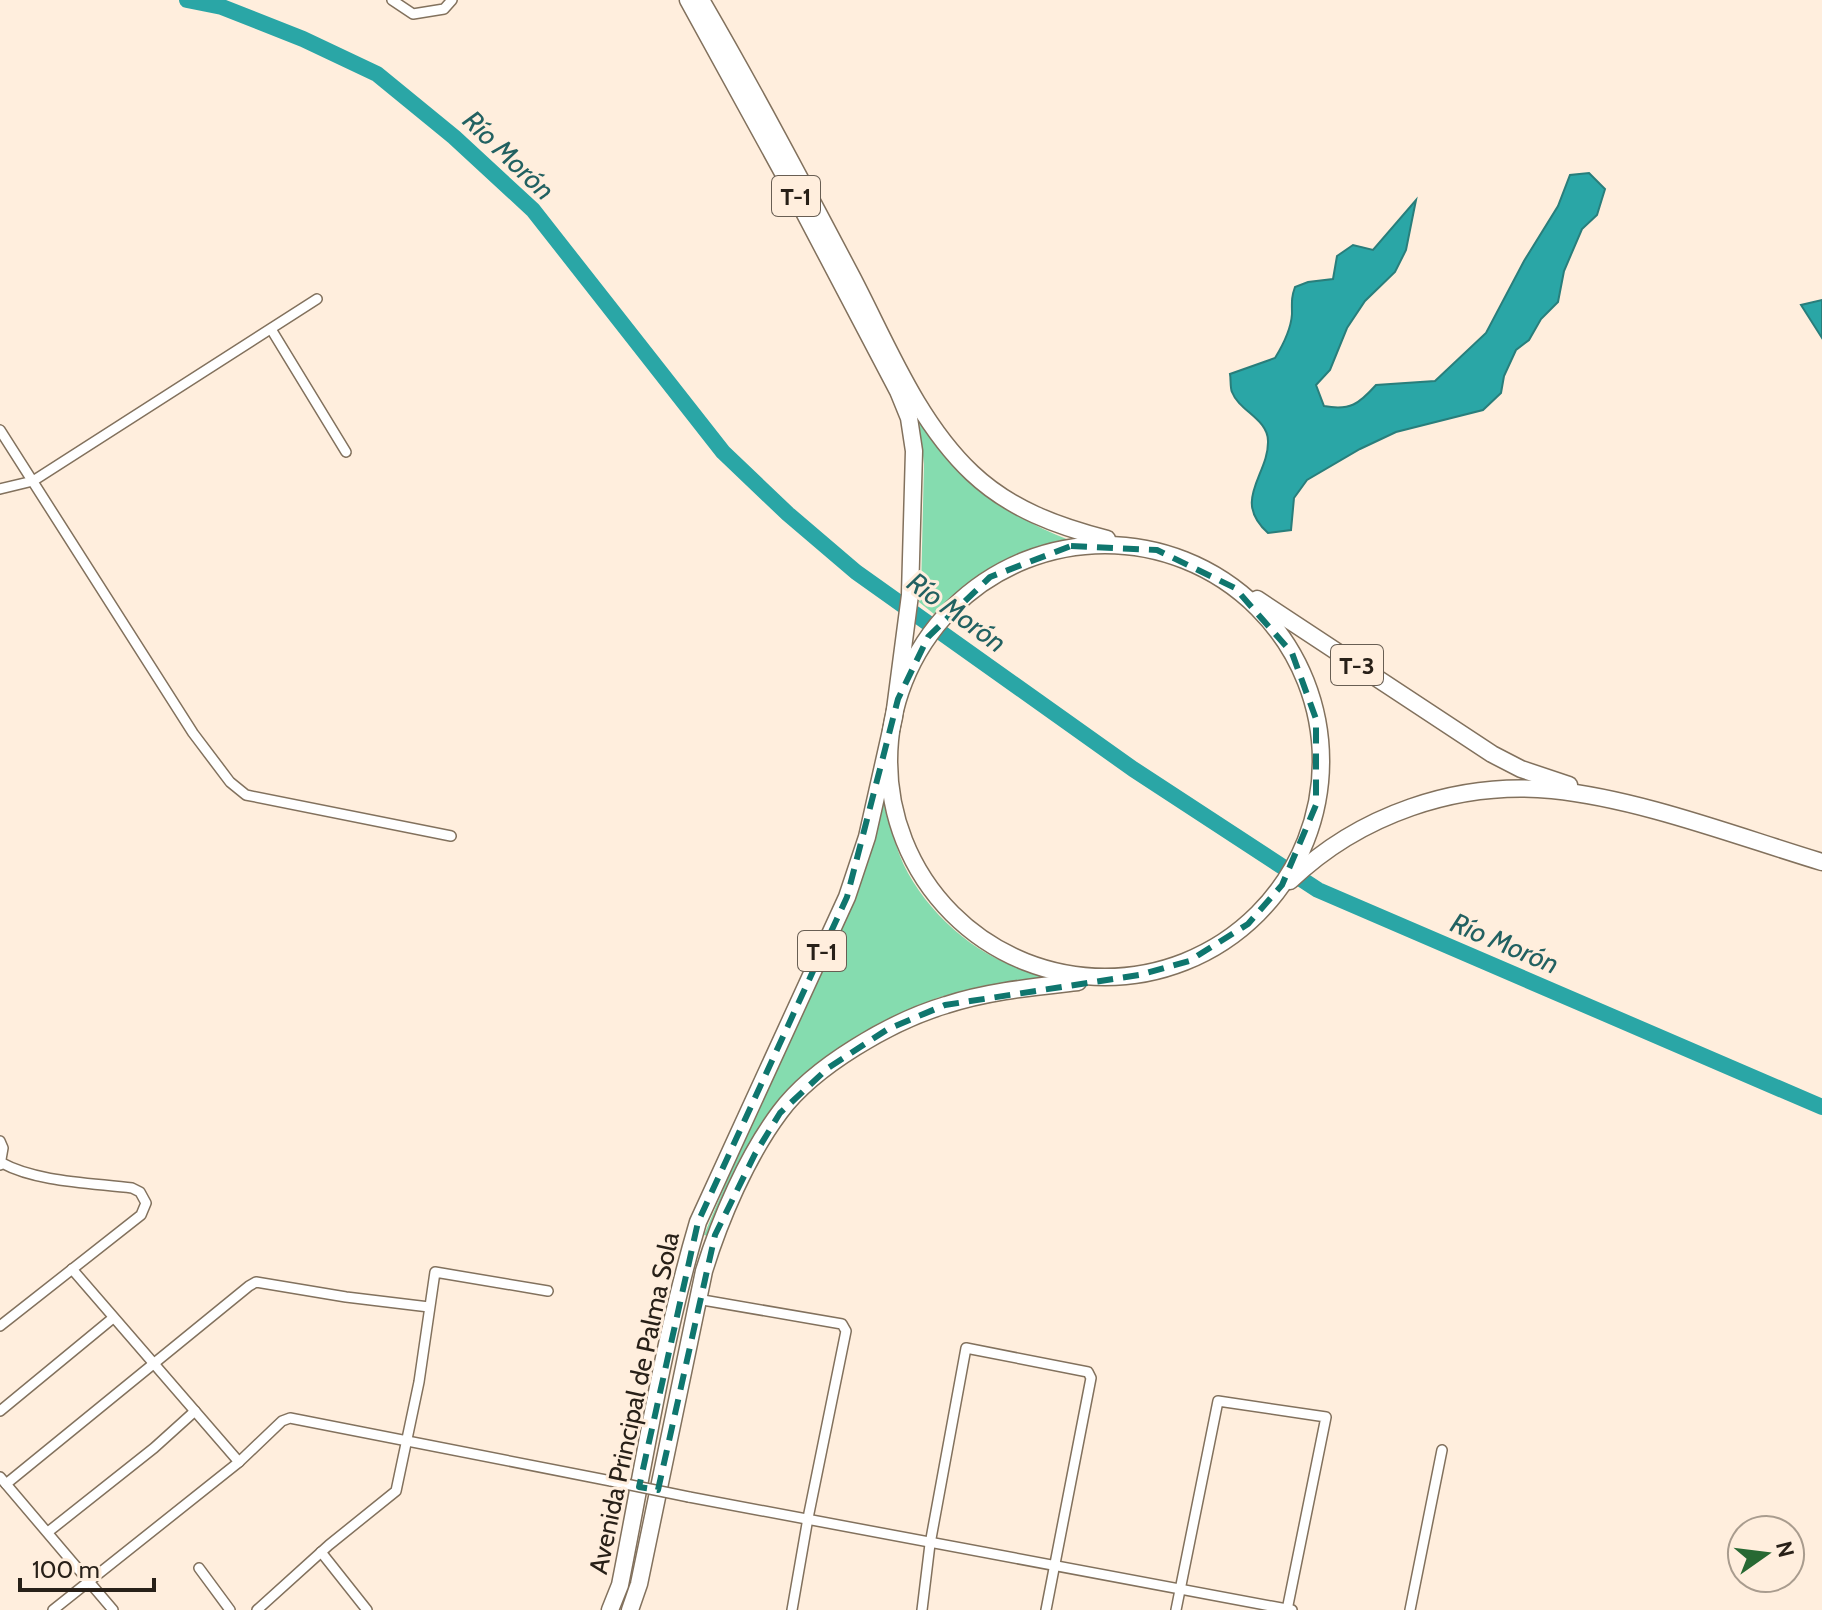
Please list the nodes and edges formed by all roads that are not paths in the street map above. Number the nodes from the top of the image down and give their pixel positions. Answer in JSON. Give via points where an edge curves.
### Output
{"nodes":[{"id":1,"x":392,"y":0,"type":"edge"},
{"id":2,"x":452,"y":0,"type":"edge"},
{"id":3,"x":691,"y":1,"type":"edge"},
{"id":4,"x":317,"y":299,"type":"dead end"},
{"id":5,"x":271,"y":329,"type":"junction"},
{"id":6,"x":0,"y":430,"type":"edge"},
{"id":7,"x":346,"y":452,"type":"dead end"},
{"id":8,"x":33,"y":481,"type":"junction"},
{"id":9,"x":0,"y":489,"type":"edge"},
{"id":10,"x":1140,"y":547,"type":"junction"},
{"id":11,"x":1221,"y":578,"type":"junction"},
{"id":12,"x":894,"y":717,"type":"junction"},
{"id":13,"x":1616,"y":801,"type":"junction"},
{"id":14,"x":451,"y":836,"type":"dead end"},
{"id":15,"x":1822,"y":862,"type":"edge"},
{"id":16,"x":1300,"y":866,"type":"junction"},
{"id":17,"x":1122,"y":977,"type":"junction"},
{"id":18,"x":0,"y":1141,"type":"edge"},
{"id":19,"x":1,"y":1164,"type":"edge"},
{"id":20,"x":72,"y":1269,"type":"junction"},
{"id":21,"x":548,"y":1291,"type":"dead end"},
{"id":22,"x":697,"y":1299,"type":"junction"},
{"id":23,"x":429,"y":1307,"type":"junction"},
{"id":24,"x":113,"y":1318,"type":"junction"},
{"id":25,"x":0,"y":1326,"type":"edge"},
{"id":26,"x":155,"y":1363,"type":"junction"},
{"id":27,"x":0,"y":1411,"type":"edge"},
{"id":28,"x":195,"y":1411,"type":"junction"},
{"id":29,"x":406,"y":1441,"type":"junction"},
{"id":30,"x":1442,"y":1450,"type":"dead end"},
{"id":31,"x":239,"y":1462,"type":"junction"},
{"id":32,"x":3,"y":1480,"type":"edge"},
{"id":33,"x":808,"y":1518,"type":"junction"},
{"id":34,"x":48,"y":1532,"type":"junction"},
{"id":35,"x":930,"y":1544,"type":"junction"},
{"id":36,"x":321,"y":1552,"type":"junction"},
{"id":37,"x":1055,"y":1566,"type":"junction"},
{"id":38,"x":199,"y":1568,"type":"dead end"},
{"id":39,"x":88,"y":1581,"type":"junction"},
{"id":40,"x":639,"y":1584,"type":"junction"},
{"id":41,"x":1180,"y":1589,"type":"junction"},
{"id":42,"x":53,"y":1610,"type":"edge"},
{"id":43,"x":113,"y":1610,"type":"edge"},
{"id":44,"x":230,"y":1610,"type":"edge"},
{"id":45,"x":257,"y":1610,"type":"edge"},
{"id":46,"x":367,"y":1610,"type":"edge"},
{"id":47,"x":610,"y":1610,"type":"edge"},
{"id":48,"x":630,"y":1610,"type":"edge"},
{"id":49,"x":641,"y":1610,"type":"edge"},
{"id":50,"x":792,"y":1610,"type":"edge"},
{"id":51,"x":922,"y":1610,"type":"edge"},
{"id":52,"x":1046,"y":1610,"type":"edge"},
{"id":53,"x":1176,"y":1610,"type":"edge"},
{"id":54,"x":1289,"y":1610,"type":"edge"},
{"id":55,"x":1410,"y":1610,"type":"edge"}],
"edges":[{"from":1,"to":2,"type":"street","via":[[413,14],[444,9]]},
{"from":3,"to":10,"type":"highway","number":"T-1","via":[[773,127],[909,386],[948,447],[989,488],[1020,508],[1059,525]]},
{"from":3,"to":12,"type":"highway","number":"T-1","via":[[906,409],[914,451],[912,559]]},
{"from":4,"to":5,"type":"street"},
{"from":5,"to":7,"type":"street"},
{"from":5,"to":8,"type":"street"},
{"from":6,"to":8,"type":"street"},
{"from":8,"to":9,"type":"street"},
{"from":8,"to":14,"type":"street","via":[[193,733],[230,782],[246,795]]},
{"from":10,"to":11,"type":"highway","number":"T-1"},
{"from":10,"to":12,"type":"highway","number":"T-1","via":[[1088,544],[1054,550],[983,582],[940,621],[922,646],[903,683]]},
{"from":11,"to":13,"type":"highway","number":"T-3","via":[[1492,754]]},
{"from":11,"to":16,"type":"highway","number":"T-1","via":[[1261,611],[1283,639],[1312,701],[1321,753],[1319,788]]},
{"from":12,"to":17,"type":"highway","number":"T-1","via":[[889,769],[895,812],[910,853],[938,897],[975,934],[1020,960],[1070,975]]},
{"from":12,"to":47,"type":"highway","name":"Avenida Principal de Palma Sola","number":"T-1","via":[[867,837],[847,897],[698,1222],[669,1335],[620,1585]]},
{"from":13,"to":15,"type":"highway","number":"T-3"},
{"from":13,"to":16,"type":"highway","number":"T-3","via":[[1541,789],[1445,798],[1377,820]]},
{"from":16,"to":17,"type":"highway","number":"T-1","via":[[1241,930],[1205,954],[1156,972]]},
{"from":17,"to":22,"type":"highway","name":"Avenida Principal de Palma Sola","number":"T-1","via":[[945,1005],[888,1029],[828,1068],[780,1113],[755,1154],[715,1235]]},
{"from":18,"to":19,"type":"street"},
{"from":19,"to":20,"type":"street","via":[[132,1188],[143,1196],[141,1215]]},
{"from":20,"to":24,"type":"street"},
{"from":20,"to":25,"type":"street"},
{"from":21,"to":23,"type":"street","via":[[435,1272]]},
{"from":22,"to":33,"type":"street","via":[[842,1324],[846,1331]]},
{"from":22,"to":40,"type":"highway","name":"Avenida Principal de Palma Sola","number":"T-1"},
{"from":23,"to":26,"type":"street","via":[[256,1282]]},
{"from":23,"to":29,"type":"street"},
{"from":24,"to":26,"type":"street"},
{"from":24,"to":27,"type":"street"},
{"from":26,"to":28,"type":"street"},
{"from":26,"to":32,"type":"street"},
{"from":28,"to":31,"type":"street"},
{"from":28,"to":34,"type":"street"},
{"from":29,"to":31,"type":"street","via":[[290,1418]]},
{"from":29,"to":33,"type":"street","bridge":true},
{"from":29,"to":36,"type":"street","via":[[396,1491]]},
{"from":30,"to":55,"type":"street"},
{"from":31,"to":39,"type":"street"},
{"from":32,"to":34,"type":"street"},
{"from":33,"to":35,"type":"street"},
{"from":33,"to":50,"type":"street"},
{"from":34,"to":39,"type":"street"},
{"from":35,"to":37,"type":"street"},
{"from":35,"to":37,"type":"street","via":[[966,1348],[1088,1372],[1091,1378]]},
{"from":35,"to":51,"type":"street"},
{"from":36,"to":45,"type":"street"},
{"from":36,"to":46,"type":"street"},
{"from":37,"to":41,"type":"street"},
{"from":37,"to":52,"type":"street"},
{"from":38,"to":44,"type":"street"},
{"from":39,"to":42,"type":"street"},
{"from":39,"to":43,"type":"street"},
{"from":40,"to":48,"type":"highway","name":"Avenida Principal de Palma Sola","number":"T-1"},
{"from":40,"to":49,"type":"street"},
{"from":41,"to":53,"type":"street"},
{"from":41,"to":54,"type":"street"},
{"from":41,"to":54,"type":"street","via":[[1218,1401],[1326,1417]]}]}
